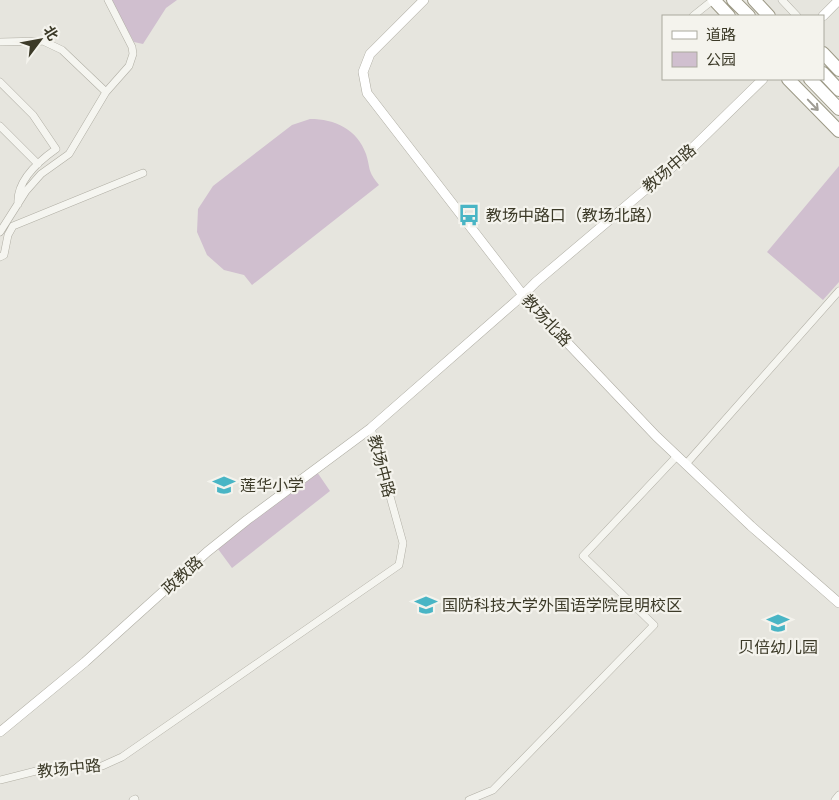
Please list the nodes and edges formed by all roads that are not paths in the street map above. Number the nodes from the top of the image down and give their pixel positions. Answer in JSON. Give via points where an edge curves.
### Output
{"nodes":[{"id":1,"x":108,"y":0,"type":"edge"},
{"id":2,"x":424,"y":0,"type":"edge"},
{"id":3,"x":733,"y":0,"type":"edge"},
{"id":4,"x":754,"y":0,"type":"edge"},
{"id":5,"x":782,"y":0,"type":"edge"},
{"id":6,"x":839,"y":0,"type":"edge"},
{"id":7,"x":711,"y":2,"type":"edge"},
{"id":8,"x":694,"y":15,"type":"edge"},
{"id":9,"x":728,"y":15,"type":"edge"},
{"id":10,"x":748,"y":15,"type":"edge"},
{"id":11,"x":768,"y":15,"type":"edge"},
{"id":12,"x":796,"y":15,"type":"edge"},
{"id":13,"x":823,"y":15,"type":"edge"},
{"id":14,"x":0,"y":42,"type":"edge"},
{"id":15,"x":824,"y":54,"type":"edge"},
{"id":16,"x":839,"y":70,"type":"edge"},
{"id":17,"x":824,"y":74,"type":"edge"},
{"id":18,"x":762,"y":80,"type":"edge"},
{"id":19,"x":789,"y":80,"type":"edge"},
{"id":20,"x":811,"y":80,"type":"edge"},
{"id":21,"x":0,"y":82,"type":"edge"},
{"id":22,"x":839,"y":90,"type":"edge"},
{"id":23,"x":106,"y":92,"type":"junction"},
{"id":24,"x":839,"y":109,"type":"edge"},
{"id":25,"x":0,"y":126,"type":"edge"},
{"id":26,"x":839,"y":131,"type":"edge"},
{"id":27,"x":38,"y":164,"type":"junction"},
{"id":28,"x":143,"y":174,"type":"dead end"},
{"id":29,"x":18,"y":204,"type":"junction"},
{"id":30,"x":0,"y":232,"type":"edge"},
{"id":31,"x":0,"y":257,"type":"edge"},
{"id":32,"x":839,"y":291,"type":"edge"},
{"id":33,"x":524,"y":295,"type":"junction"},
{"id":34,"x":371,"y":428,"type":"junction"},
{"id":35,"x":677,"y":456,"type":"junction"},
{"id":36,"x":686,"y":464,"type":"junction"},
{"id":37,"x":839,"y":603,"type":"edge"},
{"id":38,"x":0,"y":732,"type":"edge"},
{"id":39,"x":0,"y":780,"type":"edge"},
{"id":40,"x":839,"y":796,"type":"edge"},
{"id":41,"x":469,"y":800,"type":"edge"},
{"id":42,"x":835,"y":800,"type":"edge"}],
"edges":[{"from":1,"to":23,"type":"street","via":[[133,54],[129,66]]},
{"from":2,"to":33,"type":"main road","name":"教场北路","via":[[370,54],[363,72],[366,93]]},
{"from":3,"to":10,"type":"highway"},
{"from":4,"to":11,"type":"highway"},
{"from":5,"to":12,"type":"street"},
{"from":6,"to":13,"type":"main road"},
{"from":7,"to":8,"type":"street"},
{"from":7,"to":9,"type":"highway"},
{"from":14,"to":23,"type":"street","via":[[43,42],[62,50]]},
{"from":15,"to":16,"type":"highway"},
{"from":17,"to":22,"type":"highway"},
{"from":18,"to":33,"type":"main road","name":"教场中路","via":[[678,162]]},
{"from":19,"to":26,"type":"highway","one_way":true},
{"from":20,"to":24,"type":"highway"},
{"from":21,"to":27,"type":"street","via":[[33,115],[56,149]]},
{"from":23,"to":29,"type":"street","via":[[69,154],[41,174]]},
{"from":25,"to":27,"type":"street"},
{"from":27,"to":29,"type":"street","via":[[23,183],[17,196]]},
{"from":28,"to":31,"type":"street","via":[[14,226],[8,235],[4,256]]},
{"from":29,"to":30,"type":"street"},
{"from":32,"to":36,"type":"street"},
{"from":33,"to":34,"type":"main road","name":"教场中路"},
{"from":33,"to":35,"type":"main road","name":"教场北路"},
{"from":34,"to":38,"type":"main road","name":"政教路","via":[[247,520]]},
{"from":34,"to":39,"type":"street","name":"教场中路","via":[[403,543],[399,565],[111,763],[40,770]]},
{"from":35,"to":36,"type":"main road","name":"教场北路"},
{"from":35,"to":41,"type":"street","via":[[583,556],[654,625],[493,790]]},
{"from":36,"to":37,"type":"main road","name":"教场北路"},
{"from":40,"to":42,"type":"street"}]}
